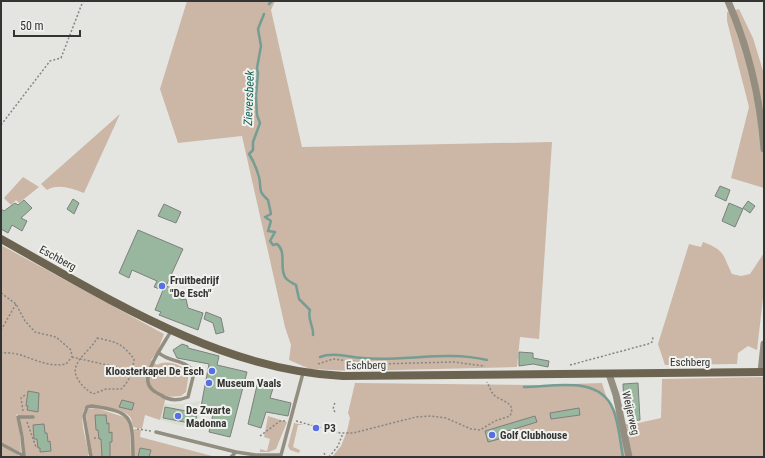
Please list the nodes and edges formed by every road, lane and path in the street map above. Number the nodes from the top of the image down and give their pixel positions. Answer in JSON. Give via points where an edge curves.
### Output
{"nodes":[{"id":1,"x":83,"y":1,"type":"edge"},
{"id":2,"x":728,"y":1,"type":"edge"},
{"id":3,"x":1,"y":125,"type":"edge"},
{"id":4,"x":764,"y":149,"type":"edge"},
{"id":5,"x":1,"y":239,"type":"edge"},
{"id":6,"x":1,"y":293,"type":"edge"},
{"id":7,"x":16,"y":304,"type":"junction"},
{"id":8,"x":1,"y":330,"type":"edge"},
{"id":9,"x":172,"y":330,"type":"junction"},
{"id":10,"x":653,"y":337,"type":"dead end"},
{"id":11,"x":764,"y":344,"type":"edge"},
{"id":12,"x":1,"y":353,"type":"edge"},
{"id":13,"x":159,"y":353,"type":"junction"},
{"id":14,"x":72,"y":357,"type":"junction"},
{"id":15,"x":80,"y":359,"type":"junction"},
{"id":16,"x":314,"y":366,"type":"dead end"},
{"id":17,"x":488,"y":367,"type":"dead end"},
{"id":18,"x":573,"y":368,"type":"dead end"},
{"id":19,"x":133,"y":370,"type":"junction"},
{"id":20,"x":762,"y":372,"type":"edge"},
{"id":21,"x":303,"y":373,"type":"junction"},
{"id":22,"x":609,"y":374,"type":"junction"},
{"id":23,"x":148,"y":375,"type":"junction"},
{"id":24,"x":484,"y":375,"type":"junction"},
{"id":25,"x":335,"y":402,"type":"dead end"},
{"id":26,"x":22,"y":404,"type":"dead end"},
{"id":27,"x":26,"y":404,"type":"dead end"},
{"id":28,"x":335,"y":412,"type":"dead end"},
{"id":29,"x":33,"y":417,"type":"dead end"},
{"id":30,"x":291,"y":421,"type":"junction"},
{"id":31,"x":132,"y":429,"type":"junction"},
{"id":32,"x":156,"y":432,"type":"joint"},
{"id":33,"x":343,"y":433,"type":"junction"},
{"id":34,"x":260,"y":436,"type":"dead end"},
{"id":35,"x":1,"y":444,"type":"edge"},
{"id":36,"x":36,"y":447,"type":"dead end"},
{"id":37,"x":30,"y":449,"type":"dead end"},
{"id":38,"x":236,"y":452,"type":"junction"},
{"id":39,"x":324,"y":453,"type":"dead end"},
{"id":40,"x":24,"y":456,"type":"edge"},
{"id":41,"x":91,"y":457,"type":"edge"},
{"id":42,"x":133,"y":457,"type":"edge"},
{"id":43,"x":231,"y":457,"type":"edge"},
{"id":44,"x":327,"y":457,"type":"edge"},
{"id":45,"x":629,"y":457,"type":"edge"}],
"edges":[{"from":1,"to":3,"type":"path","via":[[61,58],[50,61]]},
{"from":2,"to":4,"type":"street","via":[[756,82]]},
{"from":5,"to":9,"type":"street","name":"Eschberg","via":[[123,308]]},
{"from":6,"to":7,"type":"path"},
{"from":7,"to":8,"type":"path"},
{"from":7,"to":14,"type":"path","via":[[25,321],[35,332],[56,337],[72,350]]},
{"from":9,"to":13,"type":"lane"},
{"from":9,"to":21,"type":"street","name":"Eschberg","via":[[249,359]]},
{"from":10,"to":18,"type":"path","via":[[652,342],[648,344],[569,365],[566,368]]},
{"from":11,"to":20,"type":"street"},
{"from":12,"to":14,"type":"path","via":[[10,352],[55,366],[66,364]]},
{"from":13,"to":23,"type":"lane"},
{"from":13,"to":23,"type":"lane","via":[[192,368],[194,373],[190,394],[183,399],[166,399],[152,389]]},
{"from":14,"to":15,"type":"path"},
{"from":15,"to":19,"type":"path"},
{"from":15,"to":19,"type":"path","via":[[94,344],[96,338],[124,346],[134,359]]},
{"from":15,"to":19,"type":"path","via":[[75,365],[76,376],[85,389],[93,394],[106,389],[121,389],[126,385]]},
{"from":16,"to":17,"type":"path","via":[[333,360],[377,364],[454,362]]},
{"from":19,"to":23,"type":"path"},
{"from":20,"to":22,"type":"street","name":"Eschberg"},
{"from":21,"to":24,"type":"street","name":"Eschberg","via":[[343,376]]},
{"from":21,"to":30,"type":"lane"},
{"from":22,"to":24,"type":"street","name":"Eschberg"},
{"from":22,"to":45,"type":"street","name":"Weijerweg"},
{"from":24,"to":33,"type":"path","via":[[493,394],[511,406],[511,413],[510,416],[480,430],[471,429],[446,418],[431,416]]},
{"from":25,"to":28,"type":"path"},
{"from":26,"to":27,"type":"path"},
{"from":29,"to":40,"type":"lane","via":[[18,417]]},
{"from":30,"to":33,"type":"path"},
{"from":30,"to":34,"type":"path","via":[[280,421]]},
{"from":30,"to":38,"type":"lane","via":[[281,455]]},
{"from":31,"to":32,"type":"path"},
{"from":31,"to":41,"type":"lane","via":[[126,415],[97,407],[87,407],[84,416]]},
{"from":31,"to":42,"type":"lane"},
{"from":32,"to":38,"type":"lane"},
{"from":33,"to":44,"type":"path","via":[[338,446]]},
{"from":35,"to":40,"type":"lane"},
{"from":36,"to":37,"type":"path"},
{"from":38,"to":43,"type":"lane"},
{"from":39,"to":44,"type":"path"}]}
